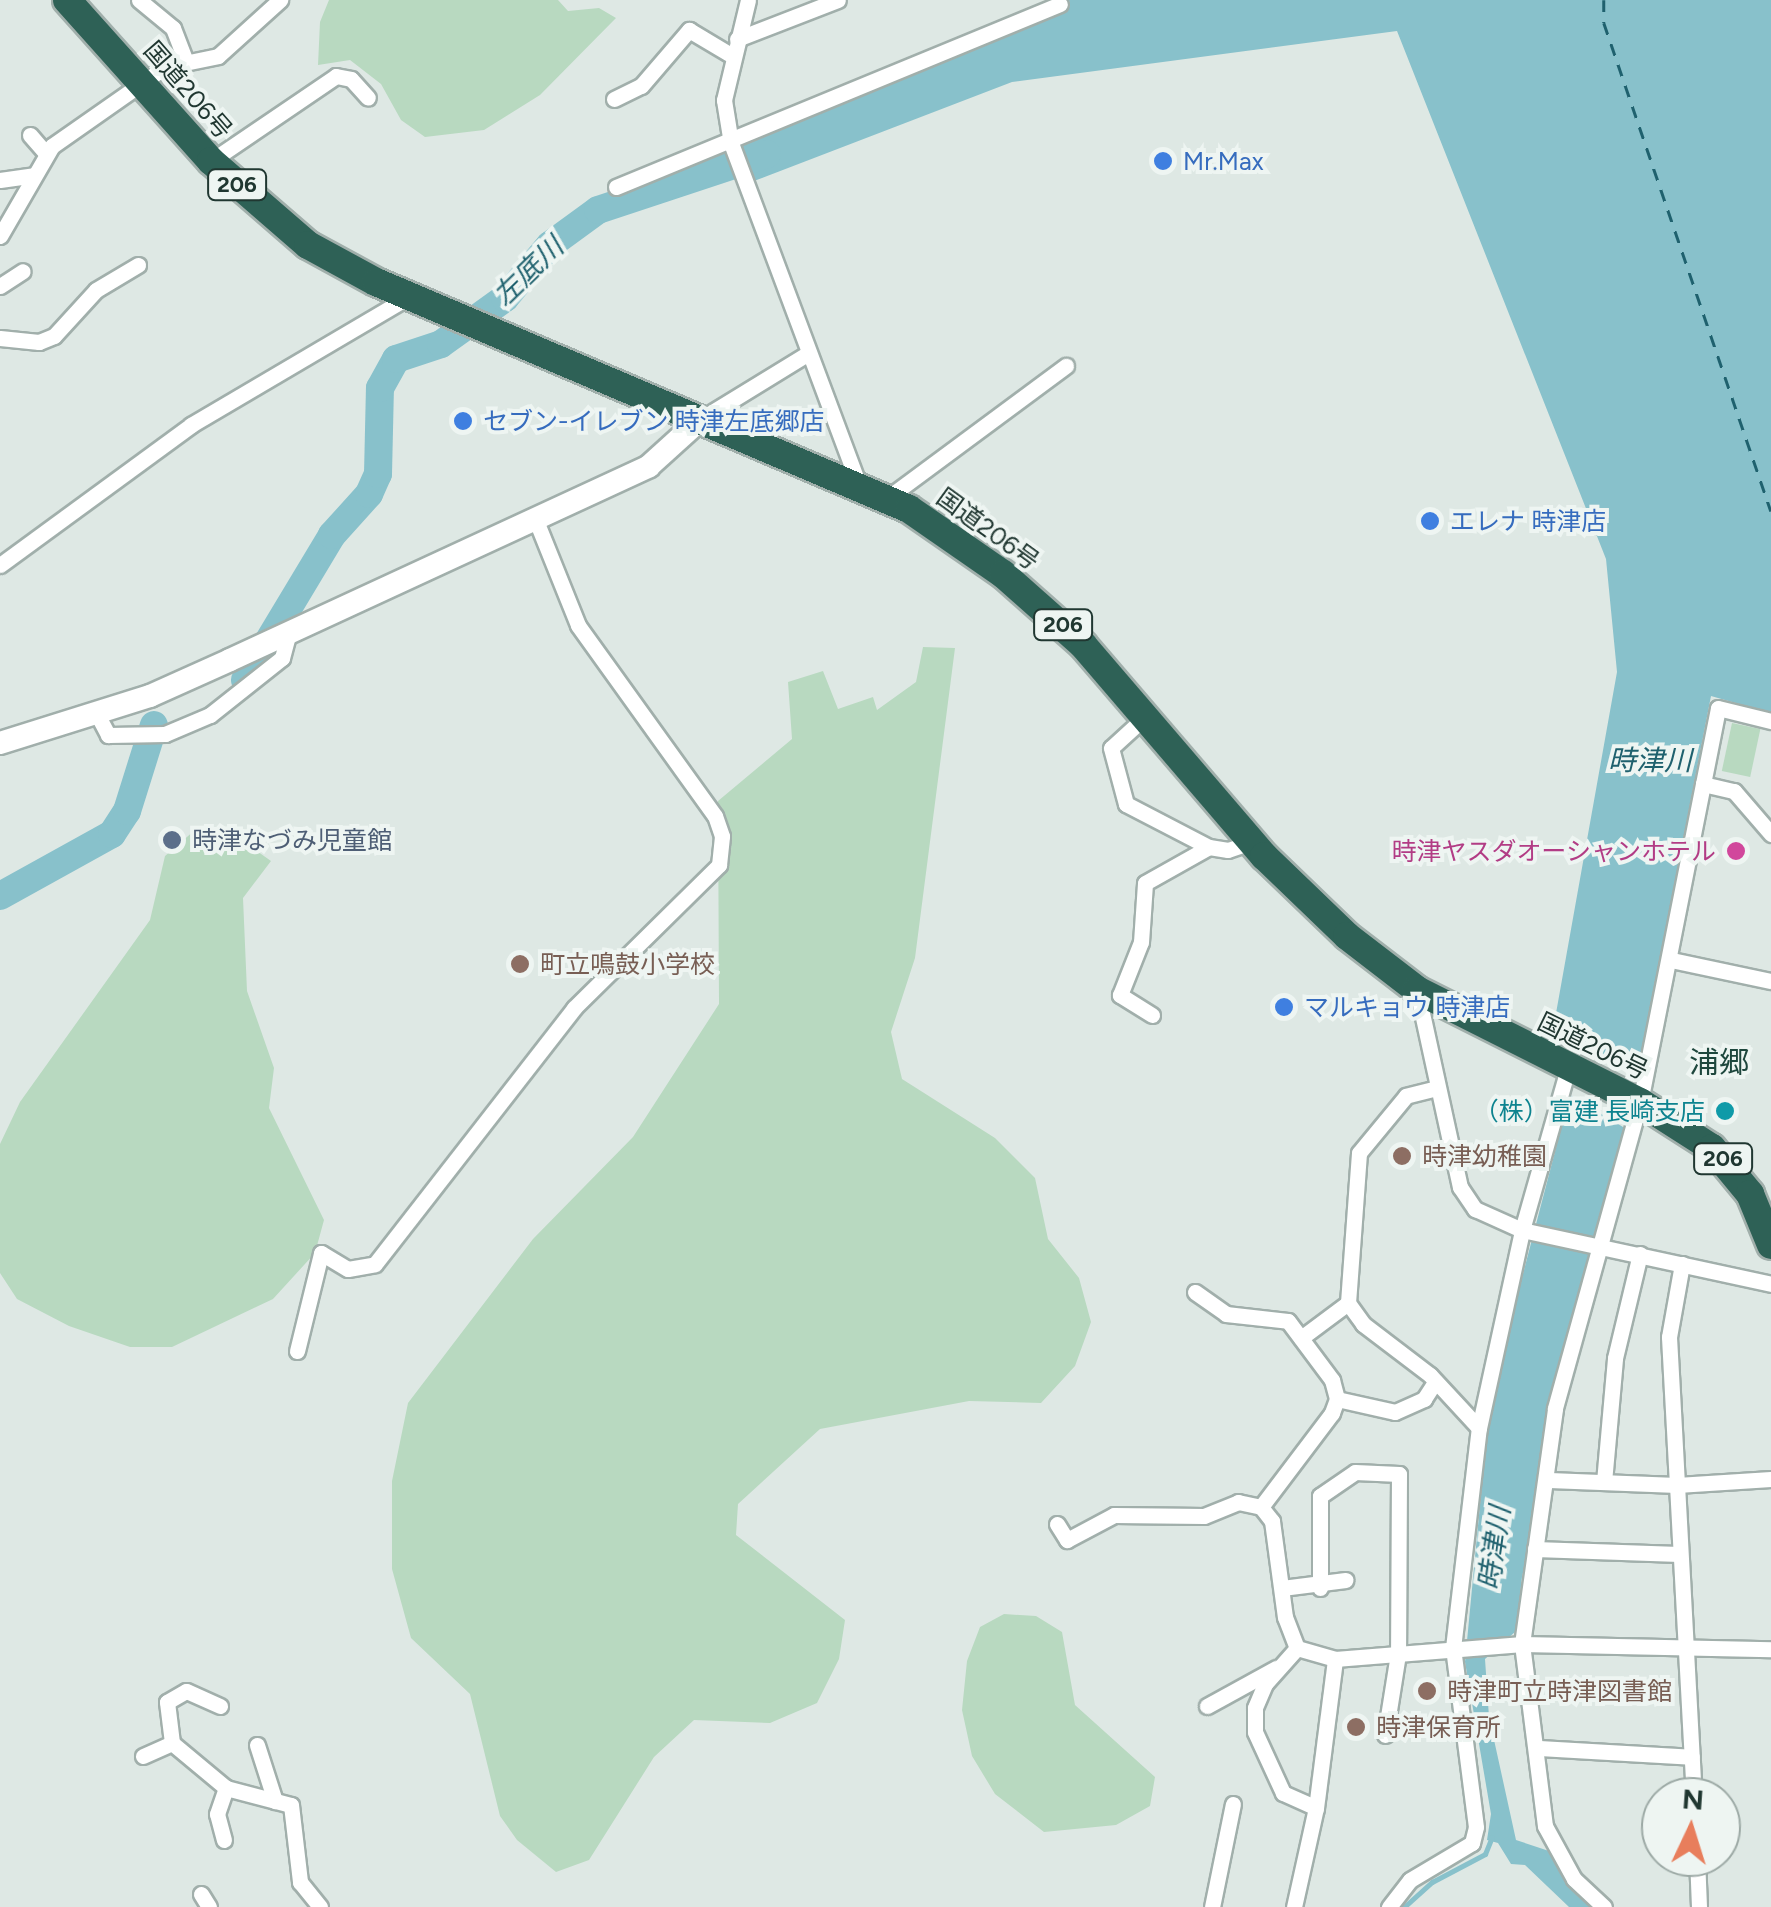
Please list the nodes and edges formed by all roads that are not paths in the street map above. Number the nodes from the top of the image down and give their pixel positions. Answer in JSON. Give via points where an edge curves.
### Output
{"nodes":[{"id":1,"x":67,"y":0,"type":"edge"},
{"id":2,"x":139,"y":0,"type":"edge"},
{"id":3,"x":280,"y":0,"type":"edge"},
{"id":4,"x":748,"y":0,"type":"edge"},
{"id":5,"x":838,"y":0,"type":"edge"},
{"id":6,"x":1060,"y":4,"type":"dead end"},
{"id":7,"x":734,"y":47,"type":"junction"},
{"id":8,"x":185,"y":60,"type":"junction"},
{"id":9,"x":144,"y":84,"type":"junction"},
{"id":10,"x":368,"y":98,"type":"dead end"},
{"id":11,"x":614,"y":98,"type":"dead end"},
{"id":12,"x":30,"y":136,"type":"dead end"},
{"id":13,"x":731,"y":139,"type":"junction"},
{"id":14,"x":45,"y":152,"type":"junction"},
{"id":15,"x":211,"y":161,"type":"junction"},
{"id":16,"x":34,"y":175,"type":"junction"},
{"id":17,"x":0,"y":180,"type":"edge"},
{"id":18,"x":616,"y":187,"type":"dead end"},
{"id":19,"x":0,"y":236,"type":"edge"},
{"id":20,"x":138,"y":265,"type":"dead end"},
{"id":21,"x":23,"y":272,"type":"dead end"},
{"id":22,"x":0,"y":286,"type":"edge"},
{"id":23,"x":410,"y":296,"type":"junction"},
{"id":24,"x":0,"y":338,"type":"edge"},
{"id":25,"x":807,"y":354,"type":"junction"},
{"id":26,"x":1066,"y":366,"type":"dead end"},
{"id":27,"x":700,"y":419,"type":"junction"},
{"id":28,"x":859,"y":485,"type":"junction"},
{"id":29,"x":886,"y":499,"type":"junction"},
{"id":30,"x":535,"y":518,"type":"junction"},
{"id":31,"x":0,"y":565,"type":"edge"},
{"id":32,"x":296,"y":628,"type":"junction"},
{"id":33,"x":97,"y":714,"type":"junction"},
{"id":34,"x":1146,"y":716,"type":"junction"},
{"id":35,"x":1771,"y":720,"type":"edge"},
{"id":36,"x":0,"y":742,"type":"edge"},
{"id":37,"x":1703,"y":784,"type":"junction"},
{"id":38,"x":1771,"y":834,"type":"edge"},
{"id":39,"x":1252,"y":842,"type":"junction"},
{"id":40,"x":1208,"y":848,"type":"junction"},
{"id":41,"x":1671,"y":960,"type":"junction"},
{"id":42,"x":1771,"y":981,"type":"edge"},
{"id":43,"x":1417,"y":990,"type":"junction"},
{"id":44,"x":1152,"y":1014,"type":"dead end"},
{"id":45,"x":1568,"y":1068,"type":"junction"},
{"id":46,"x":1438,"y":1088,"type":"junction"},
{"id":47,"x":1640,"y":1102,"type":"junction"},
{"id":48,"x":1522,"y":1230,"type":"junction"},
{"id":49,"x":1600,"y":1245,"type":"junction"},
{"id":50,"x":1771,"y":1245,"type":"edge"},
{"id":51,"x":1640,"y":1254,"type":"junction"},
{"id":52,"x":1682,"y":1264,"type":"junction"},
{"id":53,"x":1771,"y":1284,"type":"edge"},
{"id":54,"x":1195,"y":1292,"type":"dead end"},
{"id":55,"x":1348,"y":1303,"type":"junction"},
{"id":56,"x":1301,"y":1338,"type":"junction"},
{"id":57,"x":296,"y":1350,"type":"dead end"},
{"id":58,"x":1433,"y":1384,"type":"junction"},
{"id":59,"x":1337,"y":1399,"type":"junction"},
{"id":60,"x":1478,"y":1428,"type":"junction"},
{"id":61,"x":1771,"y":1479,"type":"edge"},
{"id":62,"x":1549,"y":1480,"type":"junction"},
{"id":63,"x":1604,"y":1482,"type":"junction"},
{"id":64,"x":1677,"y":1485,"type":"junction"},
{"id":65,"x":1261,"y":1508,"type":"junction"},
{"id":66,"x":1057,"y":1524,"type":"dead end"},
{"id":67,"x":1535,"y":1549,"type":"junction"},
{"id":68,"x":1680,"y":1554,"type":"junction"},
{"id":69,"x":1346,"y":1580,"type":"dead end"},
{"id":70,"x":1282,"y":1588,"type":"junction"},
{"id":71,"x":1320,"y":1588,"type":"junction"},
{"id":72,"x":1522,"y":1644,"type":"junction"},
{"id":73,"x":1456,"y":1647,"type":"junction"},
{"id":74,"x":1687,"y":1647,"type":"junction"},
{"id":75,"x":1296,"y":1648,"type":"junction"},
{"id":76,"x":1771,"y":1649,"type":"edge"},
{"id":77,"x":1398,"y":1654,"type":"junction"},
{"id":78,"x":1335,"y":1659,"type":"junction"},
{"id":79,"x":1276,"y":1668,"type":"junction"},
{"id":80,"x":220,"y":1706,"type":"dead end"},
{"id":81,"x":1206,"y":1706,"type":"dead end"},
{"id":82,"x":1385,"y":1735,"type":"dead end"},
{"id":83,"x":172,"y":1743,"type":"junction"},
{"id":84,"x":257,"y":1745,"type":"dead end"},
{"id":85,"x":1538,"y":1748,"type":"junction"},
{"id":86,"x":143,"y":1756,"type":"dead end"},
{"id":87,"x":1692,"y":1757,"type":"junction"},
{"id":88,"x":1693,"y":1777,"type":"edge"},
{"id":89,"x":226,"y":1788,"type":"junction"},
{"id":90,"x":275,"y":1801,"type":"junction"},
{"id":91,"x":1233,"y":1804,"type":"dead end"},
{"id":92,"x":1316,"y":1808,"type":"junction"},
{"id":93,"x":224,"y":1840,"type":"dead end"},
{"id":94,"x":1698,"y":1877,"type":"edge"},
{"id":95,"x":320,"y":1907,"type":"edge"},
{"id":96,"x":1212,"y":1907,"type":"edge"},
{"id":97,"x":1294,"y":1907,"type":"edge"},
{"id":98,"x":1390,"y":1907,"type":"edge"},
{"id":99,"x":1604,"y":1907,"type":"edge"},
{"id":100,"x":1699,"y":1907,"type":"edge"}],
"edges":[{"from":1,"to":9,"type":"highway","name":"国道206号","number":"206"},
{"from":2,"to":8,"type":"street","via":[[173,28]]},
{"from":3,"to":8,"type":"street","via":[[218,56]]},
{"from":4,"to":7,"type":"street"},
{"from":5,"to":7,"type":"street"},
{"from":6,"to":13,"type":"street"},
{"from":7,"to":11,"type":"street","via":[[688,30],[641,86]]},
{"from":7,"to":13,"type":"street","via":[[724,100]]},
{"from":8,"to":9,"type":"street"},
{"from":9,"to":14,"type":"street"},
{"from":9,"to":15,"type":"highway","name":"国道206号","number":"206"},
{"from":10,"to":15,"type":"street","via":[[351,79],[336,76]]},
{"from":12,"to":14,"type":"street"},
{"from":13,"to":18,"type":"street"},
{"from":13,"to":25,"type":"street"},
{"from":14,"to":16,"type":"street"},
{"from":15,"to":23,"type":"highway","name":"国道206号","number":"206","via":[[308,244]]},
{"from":16,"to":17,"type":"street"},
{"from":16,"to":19,"type":"street"},
{"from":20,"to":24,"type":"street","via":[[96,290],[54,336],[39,342]]},
{"from":21,"to":22,"type":"street"},
{"from":23,"to":27,"type":"highway","name":"国道206号","number":"206"},
{"from":23,"to":31,"type":"street","via":[[192,425]]},
{"from":25,"to":27,"type":"street"},
{"from":25,"to":28,"type":"street"},
{"from":26,"to":29,"type":"street"},
{"from":27,"to":28,"type":"highway","name":"国道206号","number":"206"},
{"from":27,"to":30,"type":"street","via":[[649,466]]},
{"from":28,"to":29,"type":"highway","name":"国道206号","number":"206"},
{"from":29,"to":34,"type":"highway","name":"国道206号","number":"206","via":[[1027,594]]},
{"from":30,"to":32,"type":"street"},
{"from":30,"to":57,"type":"street","via":[[578,625],[715,816],[722,836],[718,866],[574,1008],[375,1264],[348,1268],[321,1253]]},
{"from":32,"to":33,"type":"street"},
{"from":32,"to":33,"type":"street","via":[[282,658],[210,715],[165,734],[108,735]]},
{"from":33,"to":36,"type":"street"},
{"from":34,"to":39,"type":"highway","name":"国道206号","number":"206"},
{"from":34,"to":40,"type":"street","via":[[1111,748],[1118,789],[1132,809]]},
{"from":35,"to":37,"type":"street","via":[[1718,708]]},
{"from":37,"to":38,"type":"street","via":[[1734,791]]},
{"from":37,"to":41,"type":"street"},
{"from":39,"to":40,"type":"street"},
{"from":39,"to":43,"type":"highway","name":"国道206号","number":"206","via":[[1347,936]]},
{"from":40,"to":44,"type":"street","via":[[1145,883],[1141,942],[1120,995]]},
{"from":41,"to":42,"type":"street"},
{"from":41,"to":47,"type":"street"},
{"from":43,"to":45,"type":"highway","name":"国道206号","number":"206"},
{"from":43,"to":46,"type":"street"},
{"from":45,"to":47,"type":"highway","name":"国道206号","number":"206"},
{"from":45,"to":48,"type":"street"},
{"from":46,"to":48,"type":"street","via":[[1467,1201]]},
{"from":46,"to":55,"type":"street","via":[[1406,1096],[1359,1153]]},
{"from":47,"to":49,"type":"street"},
{"from":47,"to":50,"type":"highway","name":"国道206号","number":"206","via":[[1731,1166],[1759,1210]]},
{"from":48,"to":49,"type":"street"},
{"from":48,"to":60,"type":"street"},
{"from":49,"to":51,"type":"street"},
{"from":49,"to":62,"type":"street","via":[[1555,1408]]},
{"from":51,"to":52,"type":"street"},
{"from":51,"to":63,"type":"street","via":[[1615,1358]]},
{"from":52,"to":53,"type":"street"},
{"from":52,"to":64,"type":"street","via":[[1668,1337]]},
{"from":54,"to":56,"type":"street","via":[[1226,1314],[1288,1321]]},
{"from":55,"to":56,"type":"street"},
{"from":55,"to":58,"type":"street"},
{"from":56,"to":59,"type":"street","via":[[1326,1365]]},
{"from":58,"to":59,"type":"street","via":[[1424,1399],[1395,1412]]},
{"from":58,"to":60,"type":"street"},
{"from":59,"to":65,"type":"street"},
{"from":60,"to":73,"type":"street"},
{"from":61,"to":64,"type":"street"},
{"from":62,"to":63,"type":"street"},
{"from":62,"to":67,"type":"street"},
{"from":63,"to":64,"type":"street"},
{"from":64,"to":68,"type":"street"},
{"from":65,"to":66,"type":"street","via":[[1238,1502],[1204,1516],[1114,1515],[1067,1540]]},
{"from":65,"to":70,"type":"street","via":[[1272,1521]]},
{"from":67,"to":68,"type":"street"},
{"from":67,"to":72,"type":"street"},
{"from":68,"to":74,"type":"street"},
{"from":69,"to":71,"type":"street"},
{"from":70,"to":71,"type":"street"},
{"from":70,"to":75,"type":"street"},
{"from":71,"to":77,"type":"street","via":[[1320,1496],[1355,1472],[1399,1474]]},
{"from":72,"to":73,"type":"street"},
{"from":72,"to":74,"type":"street"},
{"from":72,"to":85,"type":"street"},
{"from":73,"to":77,"type":"street"},
{"from":73,"to":98,"type":"street","via":[[1476,1802],[1472,1843],[1410,1880]]},
{"from":74,"to":76,"type":"street"},
{"from":74,"to":87,"type":"street"},
{"from":75,"to":78,"type":"street"},
{"from":75,"to":79,"type":"street"},
{"from":77,"to":78,"type":"street"},
{"from":77,"to":82,"type":"street"},
{"from":78,"to":92,"type":"street"},
{"from":79,"to":81,"type":"street"},
{"from":79,"to":92,"type":"street","via":[[1254,1708],[1255,1732],[1283,1793]]},
{"from":80,"to":83,"type":"street","via":[[186,1691],[167,1702]]},
{"from":83,"to":86,"type":"street"},
{"from":83,"to":89,"type":"street"},
{"from":84,"to":90,"type":"street"},
{"from":85,"to":87,"type":"street"},
{"from":85,"to":99,"type":"street","via":[[1545,1826],[1555,1852]]},
{"from":87,"to":88,"type":"street"},
{"from":89,"to":90,"type":"street"},
{"from":89,"to":93,"type":"street","via":[[218,1814]]},
{"from":90,"to":95,"type":"street","via":[[291,1805],[300,1882]]},
{"from":91,"to":96,"type":"street"},
{"from":92,"to":97,"type":"street"},
{"from":94,"to":100,"type":"street"}]}
